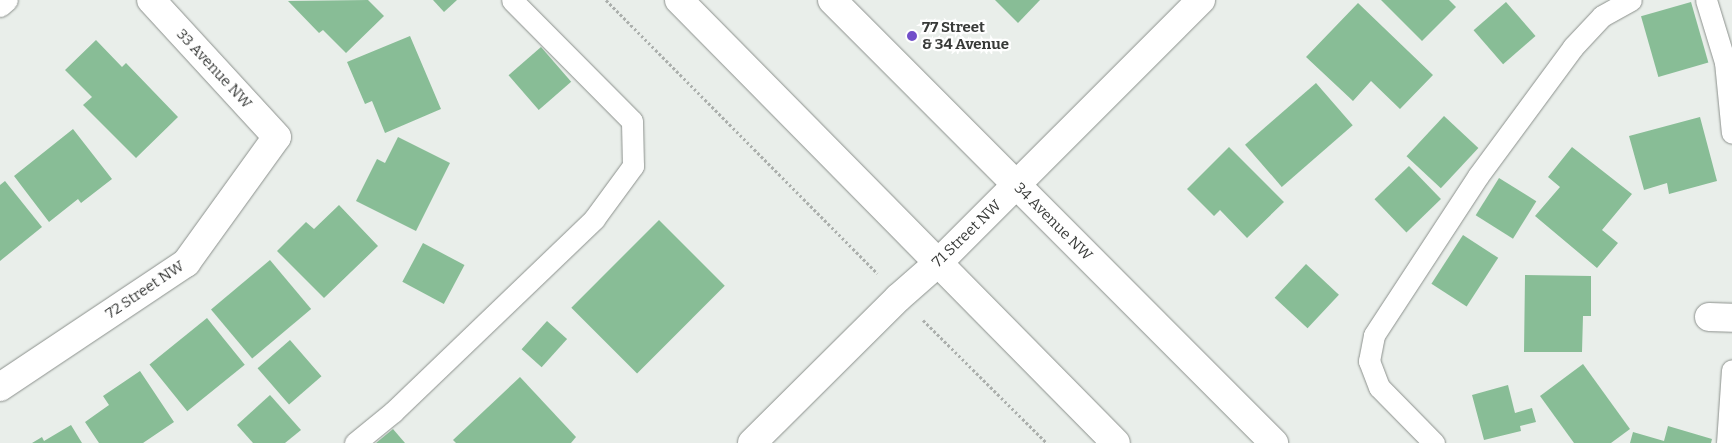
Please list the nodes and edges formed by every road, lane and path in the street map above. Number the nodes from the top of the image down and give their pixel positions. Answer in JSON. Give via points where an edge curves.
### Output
{"nodes":[{"id":1,"x":7,"y":0,"type":"edge"},
{"id":2,"x":151,"y":0,"type":"edge"},
{"id":3,"x":512,"y":0,"type":"edge"},
{"id":4,"x":606,"y":0,"type":"edge"},
{"id":5,"x":679,"y":0,"type":"edge"},
{"id":6,"x":832,"y":0,"type":"edge"},
{"id":7,"x":1200,"y":0,"type":"edge"},
{"id":8,"x":1631,"y":0,"type":"edge"},
{"id":9,"x":1706,"y":0,"type":"edge"},
{"id":10,"x":0,"y":6,"type":"edge"},
{"id":11,"x":1732,"y":133,"type":"edge"},
{"id":12,"x":276,"y":137,"type":"joint"},
{"id":13,"x":1016,"y":186,"type":"junction"},
{"id":14,"x":938,"y":263,"type":"junction"},
{"id":15,"x":898,"y":298,"type":"junction"},
{"id":16,"x":1732,"y":370,"type":"edge"},
{"id":17,"x":0,"y":387,"type":"edge"},
{"id":18,"x":355,"y":443,"type":"edge"},
{"id":19,"x":752,"y":443,"type":"edge"},
{"id":20,"x":1047,"y":443,"type":"edge"},
{"id":21,"x":1116,"y":443,"type":"edge"},
{"id":22,"x":1274,"y":443,"type":"edge"},
{"id":23,"x":1434,"y":443,"type":"edge"},
{"id":24,"x":1727,"y":443,"type":"edge"}],
"edges":[{"from":1,"to":10,"type":"lane"},
{"from":2,"to":12,"type":"main road","name":"33 Avenue NW"},
{"from":3,"to":18,"type":"lane","via":[[632,121],[632,166],[594,219],[393,412]]},
{"from":4,"to":15,"type":"path","via":[[866,260]]},
{"from":5,"to":14,"type":"main road"},
{"from":6,"to":13,"type":"main road","name":"34 Avenue NW"},
{"from":7,"to":13,"type":"main road","name":"71 Street NW"},
{"from":8,"to":23,"type":"lane","via":[[1602,16],[1573,47],[1478,176],[1374,335],[1369,361],[1379,387]]},
{"from":9,"to":11,"type":"lane","via":[[1725,62]]},
{"from":12,"to":17,"type":"main road","name":"72 Street NW","via":[[186,263]]},
{"from":13,"to":14,"type":"main road","name":"71 Street NW"},
{"from":13,"to":22,"type":"main road","name":"34 Avenue NW"},
{"from":14,"to":15,"type":"main road","name":"71 Street NW"},
{"from":14,"to":21,"type":"main road"},
{"from":15,"to":19,"type":"main road","name":"71 Street NW"},
{"from":15,"to":20,"type":"path"},
{"from":16,"to":24,"type":"lane"}]}
